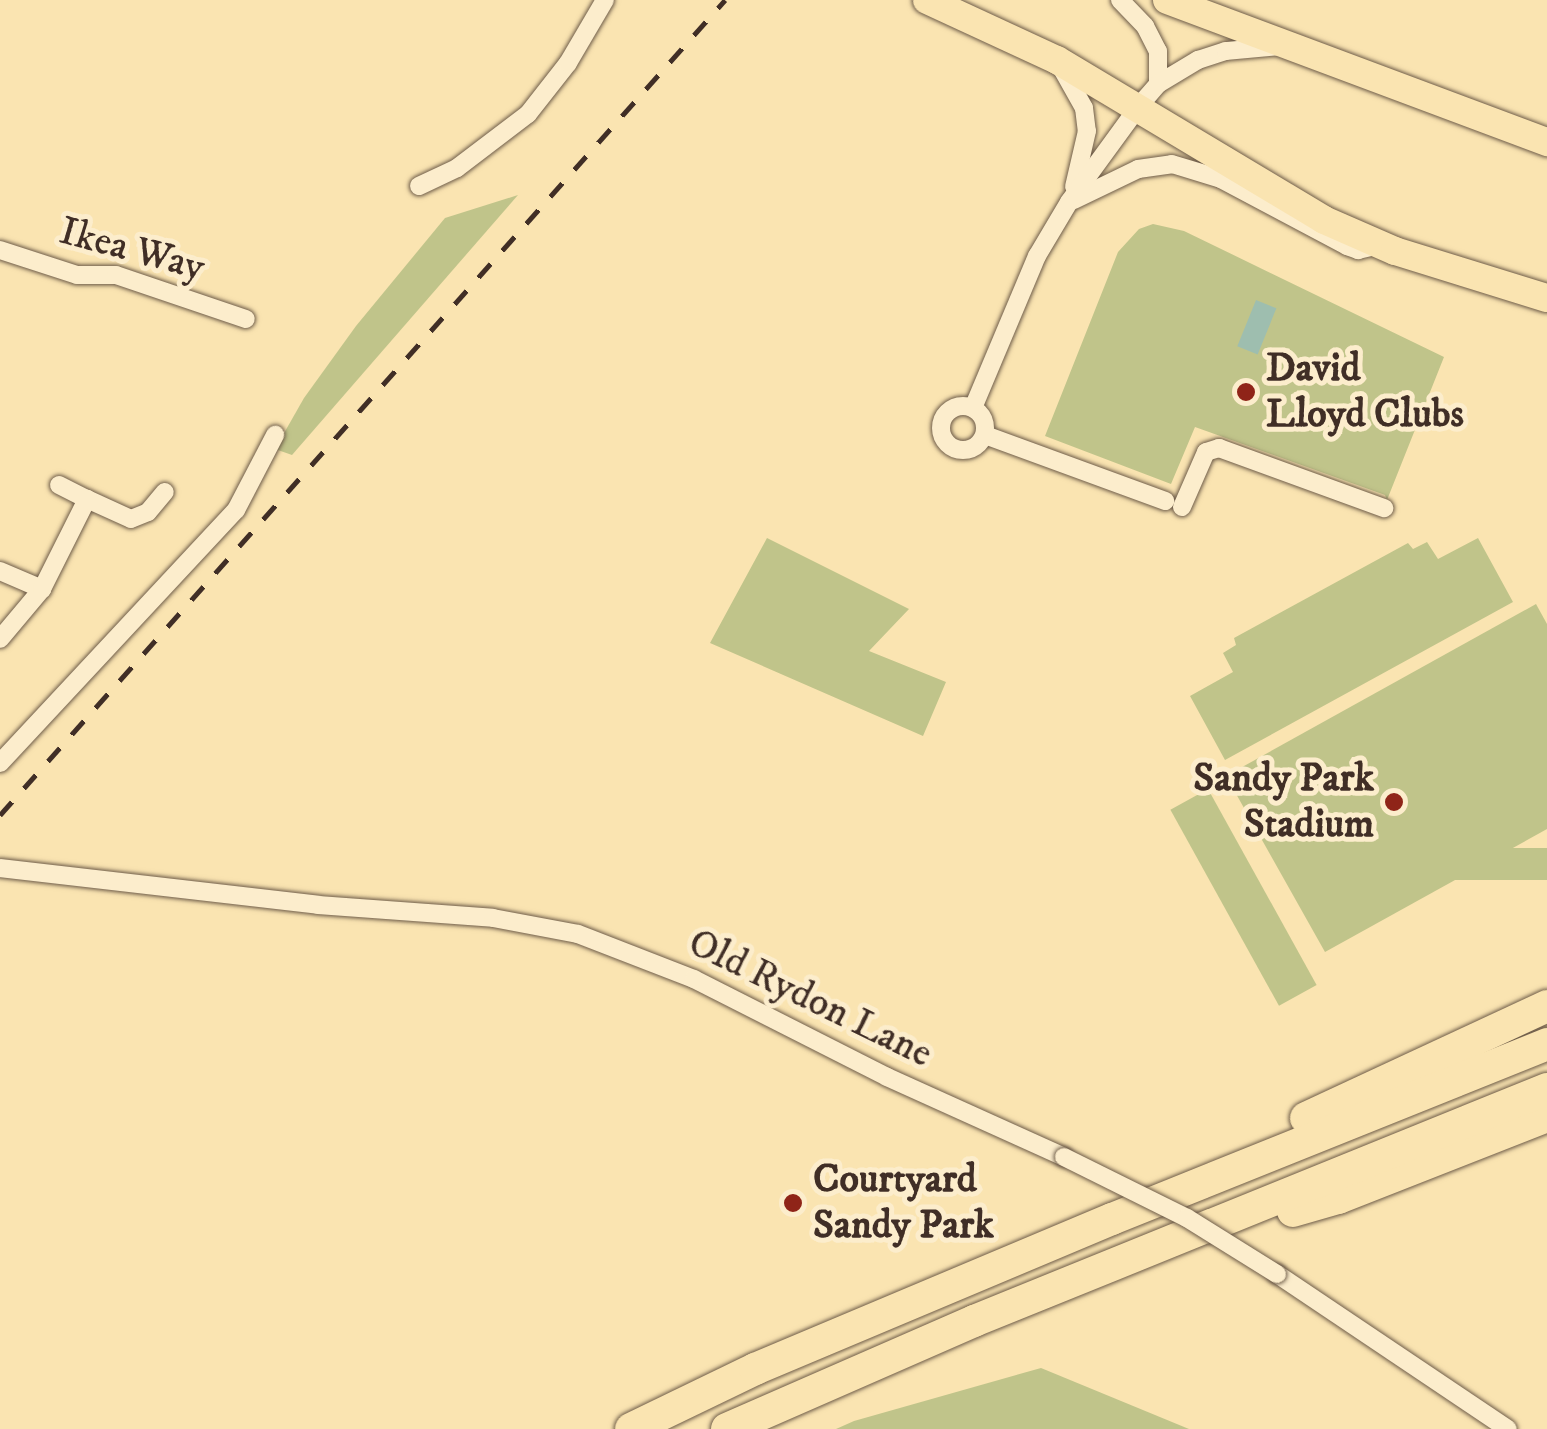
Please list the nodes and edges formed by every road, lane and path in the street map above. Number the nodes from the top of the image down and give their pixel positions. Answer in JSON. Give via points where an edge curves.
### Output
{"nodes":[{"id":1,"x":605,"y":0,"type":"edge"},
{"id":2,"x":927,"y":0,"type":"edge"},
{"id":3,"x":1120,"y":0,"type":"edge"},
{"id":4,"x":1167,"y":0,"type":"edge"},
{"id":5,"x":1294,"y":45,"type":"junction"},
{"id":6,"x":1058,"y":60,"type":"junction"},
{"id":7,"x":1158,"y":84,"type":"junction"},
{"id":8,"x":1138,"y":106,"type":"junction"},
{"id":9,"x":1547,"y":142,"type":"edge"},
{"id":10,"x":419,"y":186,"type":"dead end"},
{"id":11,"x":1069,"y":202,"type":"junction"},
{"id":12,"x":1380,"y":244,"type":"junction"},
{"id":13,"x":0,"y":250,"type":"edge"},
{"id":14,"x":1547,"y":298,"type":"edge"},
{"id":15,"x":246,"y":319,"type":"dead end"},
{"id":16,"x":974,"y":408,"type":"junction"},
{"id":17,"x":275,"y":435,"type":"dead end"},
{"id":18,"x":985,"y":435,"type":"junction"},
{"id":19,"x":58,"y":485,"type":"dead end"},
{"id":20,"x":165,"y":492,"type":"dead end"},
{"id":21,"x":87,"y":498,"type":"junction"},
{"id":22,"x":1384,"y":508,"type":"dead end"},
{"id":23,"x":0,"y":572,"type":"edge"},
{"id":24,"x":42,"y":589,"type":"junction"},
{"id":25,"x":0,"y":639,"type":"edge"},
{"id":26,"x":0,"y":763,"type":"edge"},
{"id":27,"x":0,"y":868,"type":"edge"},
{"id":28,"x":1547,"y":1006,"type":"edge"},
{"id":29,"x":1547,"y":1044,"type":"edge"},
{"id":30,"x":1547,"y":1089,"type":"edge"},
{"id":31,"x":1547,"y":1116,"type":"edge"},
{"id":32,"x":1112,"y":1219,"type":"junction"},
{"id":33,"x":1144,"y":1252,"type":"junction"},
{"id":34,"x":632,"y":1429,"type":"edge"},
{"id":35,"x":727,"y":1429,"type":"edge"},
{"id":36,"x":1508,"y":1429,"type":"edge"}],
"edges":[{"from":1,"to":10,"type":"street","via":[[528,114],[458,168]]},
{"from":2,"to":6,"type":"main road"},
{"from":3,"to":7,"type":"street","via":[[1158,52]]},
{"from":4,"to":5,"type":"main road"},
{"from":5,"to":7,"type":"street","via":[[1216,53]]},
{"from":5,"to":9,"type":"main road"},
{"from":6,"to":8,"type":"main road"},
{"from":6,"to":11,"type":"street","via":[[1084,108],[1088,131]]},
{"from":7,"to":8,"type":"street"},
{"from":8,"to":11,"type":"street"},
{"from":8,"to":12,"type":"main road","via":[[1324,220]]},
{"from":11,"to":12,"type":"street","via":[[1138,169],[1172,164],[1221,178],[1347,246]]},
{"from":11,"to":16,"type":"street","via":[[1037,256]]},
{"from":12,"to":14,"type":"main road"},
{"from":13,"to":15,"type":"street","name":"Ikea Way","via":[[76,274],[116,274]]},
{"from":16,"to":18,"type":"street"},
{"from":16,"to":18,"type":"street","via":[[952,408],[942,437],[949,446],[970,450]]},
{"from":17,"to":26,"type":"street","via":[[236,510]]},
{"from":18,"to":22,"type":"street","via":[[1173,503],[1206,452],[1219,448]]},
{"from":19,"to":21,"type":"street"},
{"from":20,"to":21,"type":"street","via":[[132,519]]},
{"from":21,"to":24,"type":"street"},
{"from":23,"to":24,"type":"street"},
{"from":24,"to":25,"type":"street"},
{"from":27,"to":36,"type":"street","name":"Old Rydon Lane","bridge":true,"via":[[493,918],[578,934],[660,964],[1187,1218]]},
{"from":28,"to":32,"type":"highway","via":[[1163,1184]]},
{"from":29,"to":32,"type":"highway"},
{"from":30,"to":33,"type":"highway"},
{"from":31,"to":33,"type":"highway","via":[[1338,1198]]},
{"from":32,"to":34,"type":"highway","via":[[755,1369]]},
{"from":33,"to":35,"type":"highway"}]}
